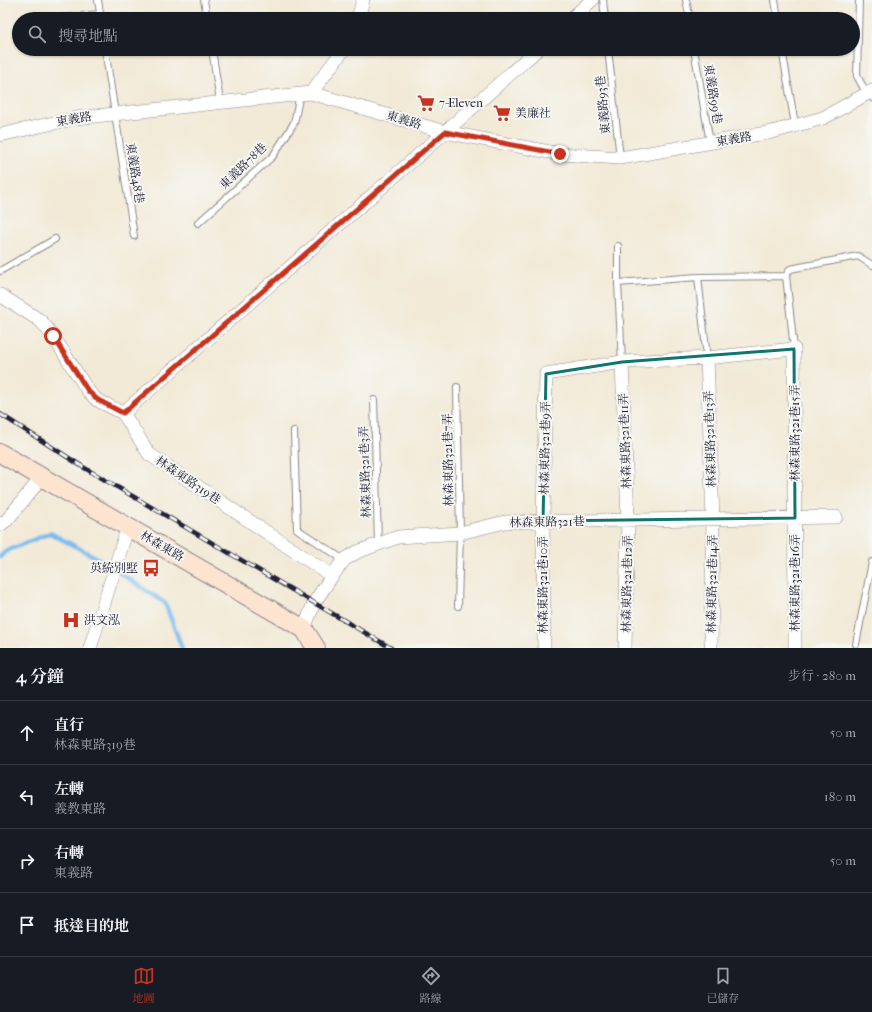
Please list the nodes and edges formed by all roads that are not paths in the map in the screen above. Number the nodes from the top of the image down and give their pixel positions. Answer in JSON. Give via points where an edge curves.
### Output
{"nodes":[{"id":1,"x":98,"y":0,"type":"edge"},
{"id":2,"x":204,"y":0,"type":"edge"},
{"id":3,"x":363,"y":0,"type":"edge"},
{"id":4,"x":592,"y":0,"type":"edge"},
{"id":5,"x":603,"y":0,"type":"edge"},
{"id":6,"x":686,"y":0,"type":"edge"},
{"id":7,"x":775,"y":0,"type":"edge"},
{"id":8,"x":859,"y":0,"type":"edge"},
{"id":9,"x":100,"y":12,"type":"edge"},
{"id":10,"x":206,"y":12,"type":"edge"},
{"id":11,"x":360,"y":12,"type":"edge"},
{"id":12,"x":579,"y":12,"type":"edge"},
{"id":13,"x":604,"y":12,"type":"edge"},
{"id":14,"x":689,"y":12,"type":"edge"},
{"id":15,"x":777,"y":12,"type":"edge"},
{"id":16,"x":859,"y":12,"type":"edge"},
{"id":17,"x":106,"y":56,"type":"edge"},
{"id":18,"x":213,"y":56,"type":"edge"},
{"id":19,"x":338,"y":56,"type":"edge"},
{"id":20,"x":530,"y":56,"type":"edge"},
{"id":21,"x":609,"y":56,"type":"edge"},
{"id":22,"x":695,"y":56,"type":"edge"},
{"id":23,"x":783,"y":56,"type":"edge"},
{"id":24,"x":858,"y":56,"type":"edge"},
{"id":25,"x":305,"y":93,"type":"junction"},
{"id":26,"x":870,"y":94,"type":"edge"},
{"id":27,"x":220,"y":102,"type":"junction"},
{"id":28,"x":114,"y":114,"type":"junction"},
{"id":29,"x":795,"y":125,"type":"junction"},
{"id":30,"x":445,"y":132,"type":"junction"},
{"id":31,"x":0,"y":135,"type":"edge"},
{"id":32,"x":710,"y":143,"type":"junction"},
{"id":33,"x":620,"y":158,"type":"junction"},
{"id":34,"x":198,"y":223,"type":"dead end"},
{"id":35,"x":134,"y":236,"type":"dead end"},
{"id":36,"x":55,"y":239,"type":"dead end"},
{"id":37,"x":618,"y":246,"type":"dead end"},
{"id":38,"x":872,"y":265,"type":"edge"},
{"id":39,"x":0,"y":272,"type":"edge"},
{"id":40,"x":786,"y":276,"type":"junction"},
{"id":41,"x":698,"y":277,"type":"junction"},
{"id":42,"x":618,"y":283,"type":"junction"},
{"id":43,"x":0,"y":295,"type":"edge"},
{"id":44,"x":794,"y":348,"type":"junction"},
{"id":45,"x":707,"y":358,"type":"junction"},
{"id":46,"x":622,"y":362,"type":"junction"},
{"id":47,"x":457,"y":387,"type":"dead end"},
{"id":48,"x":374,"y":400,"type":"dead end"},
{"id":49,"x":123,"y":413,"type":"junction"},
{"id":50,"x":294,"y":431,"type":"dead end"},
{"id":51,"x":0,"y":453,"type":"edge"},
{"id":52,"x":42,"y":477,"type":"junction"},
{"id":53,"x":836,"y":517,"type":"dead end"},
{"id":54,"x":796,"y":518,"type":"junction"},
{"id":55,"x":628,"y":520,"type":"junction"},
{"id":56,"x":713,"y":520,"type":"junction"},
{"id":57,"x":543,"y":521,"type":"junction"},
{"id":58,"x":0,"y":525,"type":"edge"},
{"id":59,"x":128,"y":526,"type":"junction"},
{"id":60,"x":460,"y":533,"type":"junction"},
{"id":61,"x":378,"y":544,"type":"junction"},
{"id":62,"x":344,"y":560,"type":"junction"},
{"id":63,"x":872,"y":562,"type":"edge"},
{"id":64,"x":332,"y":576,"type":"junction"},
{"id":65,"x":458,"y":606,"type":"dead end"},
{"id":66,"x":304,"y":629,"type":"junction"},
{"id":67,"x":856,"y":644,"type":"dead end"},
{"id":68,"x":90,"y":648,"type":"edge"},
{"id":69,"x":316,"y":648,"type":"edge"},
{"id":70,"x":544,"y":648,"type":"edge"},
{"id":71,"x":625,"y":648,"type":"edge"},
{"id":72,"x":711,"y":648,"type":"edge"},
{"id":73,"x":795,"y":648,"type":"edge"}],
"edges":[{"from":1,"to":9,"type":"lane"},
{"from":2,"to":10,"type":"lane"},
{"from":3,"to":11,"type":"street"},
{"from":4,"to":12,"type":"street"},
{"from":5,"to":13,"type":"lane"},
{"from":6,"to":14,"type":"lane"},
{"from":7,"to":15,"type":"lane"},
{"from":8,"to":16,"type":"lane"},
{"from":17,"to":28,"type":"lane","name":"東義路48巷"},
{"from":18,"to":27,"type":"lane"},
{"from":19,"to":25,"type":"street"},
{"from":20,"to":30,"type":"street"},
{"from":21,"to":33,"type":"lane","name":"東義路93巷"},
{"from":22,"to":32,"type":"lane","name":"東義路99巷"},
{"from":23,"to":29,"type":"lane"},
{"from":24,"to":26,"type":"lane","via":[[857,76]]},
{"from":25,"to":27,"type":"street","name":"東義路"},
{"from":25,"to":30,"type":"street","name":"東義路"},
{"from":25,"to":34,"type":"lane","name":"東義路78巷","via":[[294,123],[273,156]]},
{"from":26,"to":29,"type":"street","name":"東義路","via":[[823,118]]},
{"from":27,"to":28,"type":"street","name":"東義路"},
{"from":28,"to":31,"type":"street","name":"東義路","via":[[76,118]]},
{"from":28,"to":35,"type":"lane","name":"東義路48巷"},
{"from":29,"to":32,"type":"street","name":"東義路","via":[[772,132]]},
{"from":30,"to":33,"type":"street","name":"東義路","via":[[560,154]]},
{"from":30,"to":49,"type":"street"},
{"from":32,"to":33,"type":"street","name":"東義路"},
{"from":36,"to":39,"type":"lane"},
{"from":37,"to":42,"type":"lane"},
{"from":38,"to":40,"type":"lane","via":[[858,256],[790,269]]},
{"from":40,"to":41,"type":"lane"},
{"from":40,"to":44,"type":"lane"},
{"from":41,"to":42,"type":"lane"},
{"from":41,"to":45,"type":"lane"},
{"from":42,"to":46,"type":"lane"},
{"from":43,"to":49,"type":"street","via":[[41,321],[88,391],[98,400]]},
{"from":44,"to":45,"type":"street"},
{"from":44,"to":54,"type":"street","name":"林森東路321巷15弄"},
{"from":45,"to":46,"type":"street"},
{"from":45,"to":56,"type":"street","name":"林森東路321巷13弄"},
{"from":46,"to":55,"type":"street","name":"林森東路321巷11弄"},
{"from":46,"to":57,"type":"street","name":"林森東路321巷9弄","via":[[546,374]]},
{"from":47,"to":60,"type":"lane","name":"林森東路321巷7弄"},
{"from":48,"to":61,"type":"lane","name":"林森東路321巷3弄"},
{"from":49,"to":64,"type":"street","name":"林森東路319巷","via":[[149,454]]},
{"from":50,"to":62,"type":"lane","via":[[297,529]]},
{"from":51,"to":52,"type":"main road","name":"林森東路"},
{"from":52,"to":58,"type":"street"},
{"from":52,"to":59,"type":"main road","name":"林森東路"},
{"from":53,"to":54,"type":"street","name":"林森東路321巷"},
{"from":54,"to":56,"type":"street","name":"林森東路321巷"},
{"from":54,"to":73,"type":"street","name":"林森東路321巷16弄"},
{"from":55,"to":56,"type":"street","name":"林森東路321巷"},
{"from":55,"to":57,"type":"street","name":"林森東路321巷"},
{"from":55,"to":71,"type":"street","name":"林森東路321巷12弄"},
{"from":56,"to":72,"type":"street","name":"林森東路321巷14弄"},
{"from":57,"to":60,"type":"street","name":"林森東路321巷","via":[[505,522]]},
{"from":57,"to":70,"type":"street","name":"林森東路321巷10弄"},
{"from":59,"to":66,"type":"main road","name":"林森東路"},
{"from":59,"to":68,"type":"street"},
{"from":60,"to":61,"type":"street","name":"林森東路321巷","via":[[398,537]]},
{"from":60,"to":65,"type":"lane","name":"林森東路321巷7弄"},
{"from":61,"to":62,"type":"street","name":"林森東路321巷"},
{"from":62,"to":64,"type":"street","name":"林森東路321巷"},
{"from":63,"to":67,"type":"lane"},
{"from":64,"to":66,"type":"street","name":"林森東路321巷","via":[[314,603]]},
{"from":66,"to":69,"type":"main road","name":"林森東路"}]}
